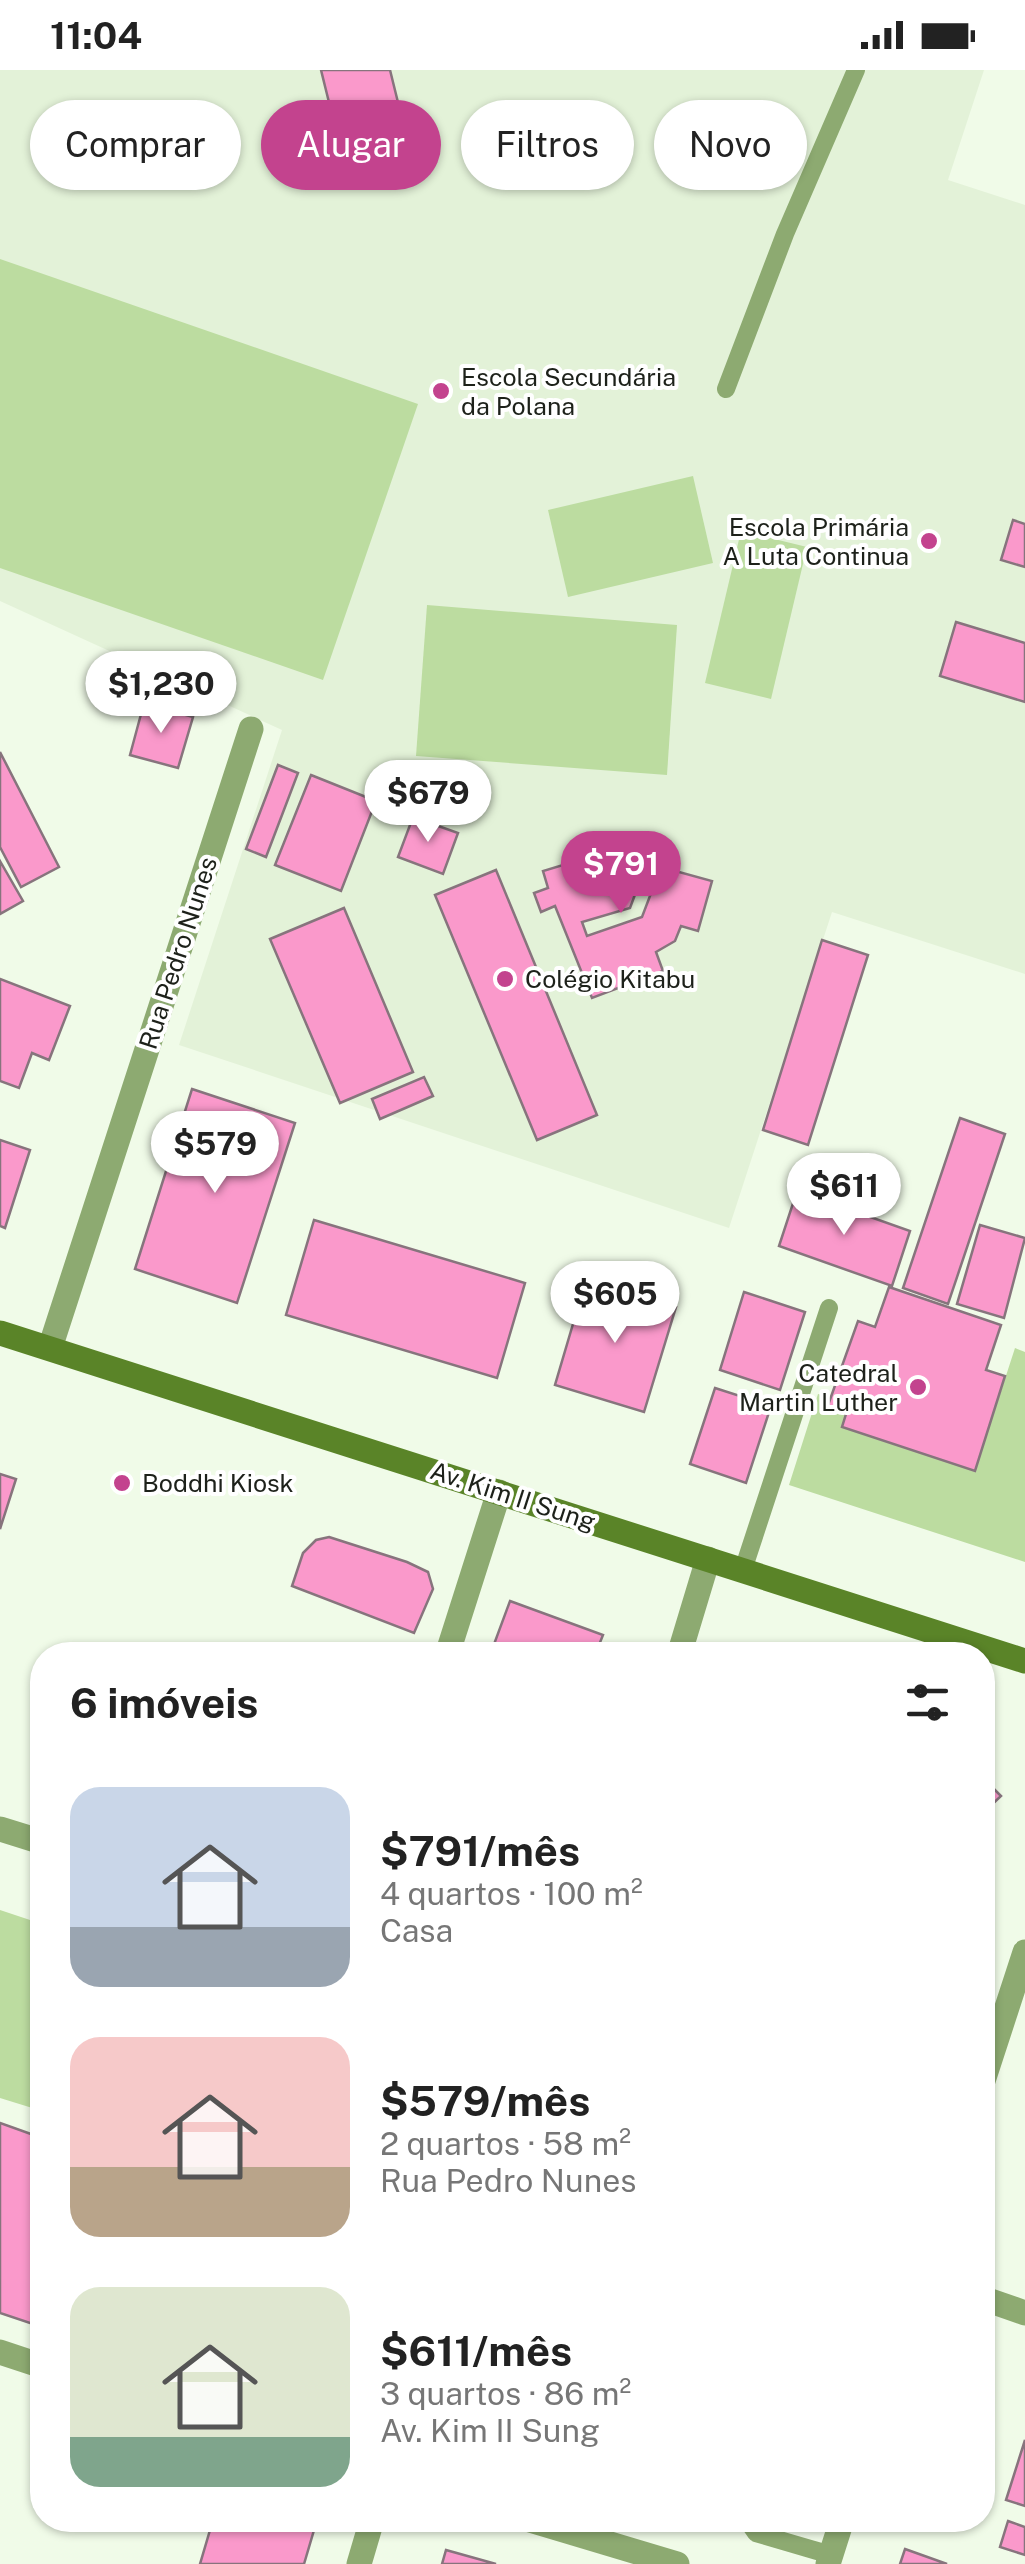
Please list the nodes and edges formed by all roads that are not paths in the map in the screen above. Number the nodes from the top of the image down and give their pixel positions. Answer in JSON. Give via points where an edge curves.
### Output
{"nodes":[{"id":1,"x":856,"y":70,"type":"edge"},
{"id":2,"x":726,"y":389,"type":"dead end"},
{"id":3,"x":251,"y":729,"type":"dead end"},
{"id":4,"x":829,"y":1308,"type":"dead end"},
{"id":5,"x":0,"y":1333,"type":"edge"},
{"id":6,"x":50,"y":1348,"type":"junction"},
{"id":7,"x":499,"y":1492,"type":"junction"},
{"id":8,"x":708,"y":1559,"type":"junction"},
{"id":9,"x":743,"y":1570,"type":"junction"},
{"id":10,"x":451,"y":1642,"type":"edge"},
{"id":11,"x":683,"y":1642,"type":"edge"},
{"id":12,"x":966,"y":1642,"type":"edge"},
{"id":13,"x":995,"y":1651,"type":"edge"},
{"id":14,"x":1025,"y":1661,"type":"edge"},
{"id":15,"x":0,"y":1829,"type":"edge"},
{"id":16,"x":30,"y":1838,"type":"edge"},
{"id":17,"x":1025,"y":1952,"type":"edge"},
{"id":18,"x":995,"y":2044,"type":"edge"},
{"id":19,"x":995,"y":2303,"type":"edge"},
{"id":20,"x":1025,"y":2313,"type":"edge"},
{"id":21,"x":0,"y":2352,"type":"edge"},
{"id":22,"x":30,"y":2362,"type":"edge"},
{"id":23,"x":368,"y":2532,"type":"edge"},
{"id":24,"x":570,"y":2532,"type":"edge"},
{"id":25,"x":755,"y":2532,"type":"edge"},
{"id":26,"x":838,"y":2532,"type":"edge"},
{"id":27,"x":829,"y":2560,"type":"edge"},
{"id":28,"x":359,"y":2564,"type":"edge"},
{"id":29,"x":677,"y":2564,"type":"edge"}],
"edges":[{"from":1,"to":2,"type":"lane"},
{"from":3,"to":6,"type":"street","name":"Rua Pedro Nunes"},
{"from":4,"to":9,"type":"lane"},
{"from":5,"to":6,"type":"street","name":"Av. Kim II Sung"},
{"from":6,"to":7,"type":"street","name":"Av. Kim II Sung"},
{"from":7,"to":8,"type":"street","name":"Av. Kim II Sung"},
{"from":7,"to":10,"type":"street"},
{"from":8,"to":9,"type":"street","name":"Av. Kim II Sung"},
{"from":8,"to":11,"type":"street"},
{"from":9,"to":12,"type":"street","name":"Av. Kim II Sung"},
{"from":13,"to":14,"type":"street","name":"Av. Kim II Sung"},
{"from":15,"to":16,"type":"street"},
{"from":17,"to":18,"type":"street"},
{"from":19,"to":20,"type":"street"},
{"from":21,"to":22,"type":"street"},
{"from":23,"to":28,"type":"street"},
{"from":24,"to":29,"type":"street"},
{"from":25,"to":27,"type":"lane"},
{"from":26,"to":27,"type":"street"}]}
